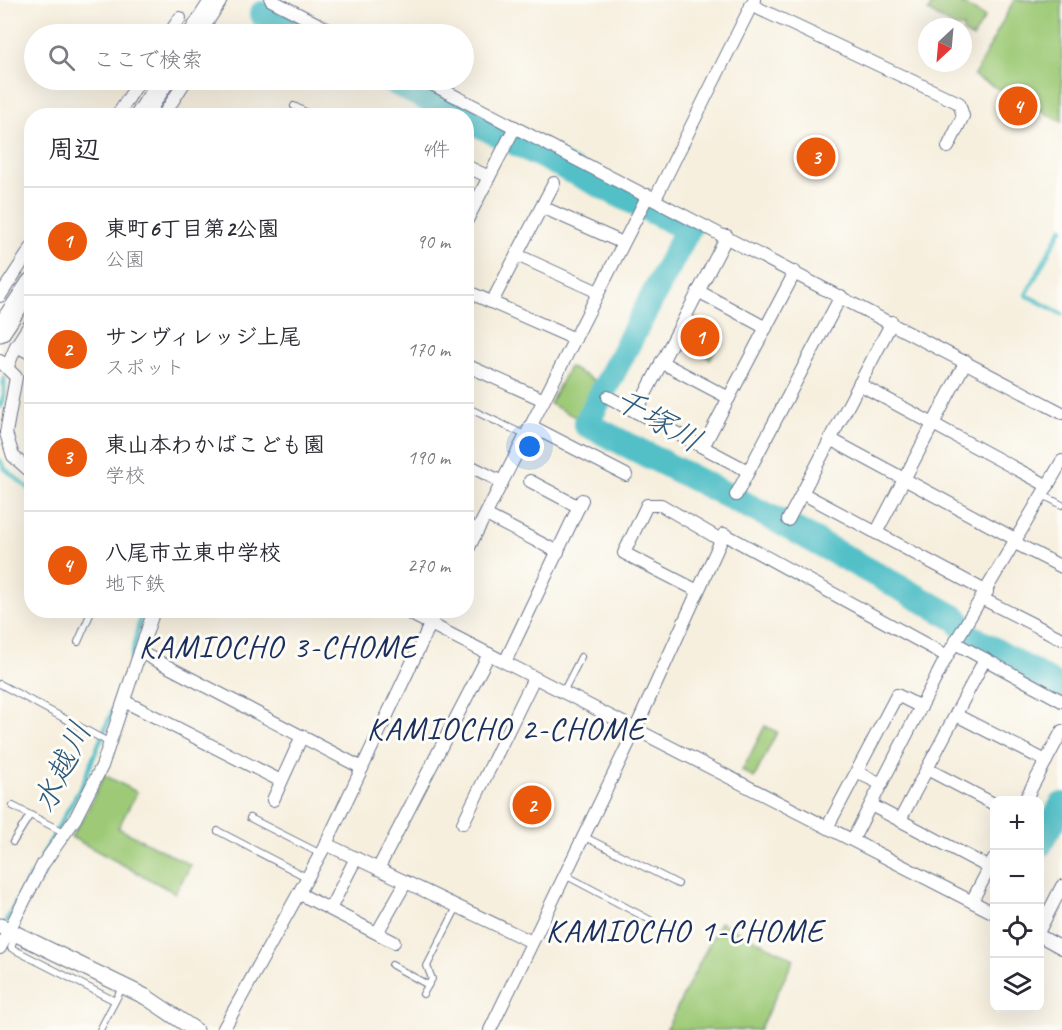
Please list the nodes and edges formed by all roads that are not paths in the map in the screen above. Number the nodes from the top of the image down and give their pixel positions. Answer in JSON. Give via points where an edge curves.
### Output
{"nodes":[{"id":1,"x":216,"y":0,"type":"edge"},
{"id":2,"x":271,"y":0,"type":"edge"},
{"id":3,"x":752,"y":3,"type":"edge"},
{"id":4,"x":180,"y":18,"type":"dead end"},
{"id":5,"x":176,"y":24,"type":"edge"},
{"id":6,"x":200,"y":24,"type":"edge"},
{"id":7,"x":318,"y":24,"type":"edge"},
{"id":8,"x":134,"y":90,"type":"edge"},
{"id":9,"x":158,"y":90,"type":"edge"},
{"id":10,"x":180,"y":90,"type":"edge"},
{"id":11,"x":440,"y":90,"type":"edge"},
{"id":12,"x":294,"y":106,"type":"dead end"},
{"id":13,"x":122,"y":108,"type":"edge"},
{"id":14,"x":146,"y":108,"type":"edge"},
{"id":15,"x":168,"y":108,"type":"edge"},
{"id":16,"x":298,"y":108,"type":"edge"},
{"id":17,"x":468,"y":108,"type":"edge"},
{"id":18,"x":474,"y":112,"type":"edge"},
{"id":19,"x":511,"y":135,"type":"junction"},
{"id":20,"x":948,"y":147,"type":"dead end"},
{"id":21,"x":474,"y":170,"type":"edge"},
{"id":22,"x":489,"y":177,"type":"junction"},
{"id":23,"x":554,"y":183,"type":"dead end"},
{"id":24,"x":647,"y":201,"type":"junction"},
{"id":25,"x":474,"y":206,"type":"edge"},
{"id":26,"x":542,"y":207,"type":"junction"},
{"id":27,"x":727,"y":236,"type":"junction"},
{"id":28,"x":623,"y":243,"type":"junction"},
{"id":29,"x":517,"y":255,"type":"junction"},
{"id":30,"x":24,"y":259,"type":"edge"},
{"id":31,"x":795,"y":272,"type":"junction"},
{"id":32,"x":698,"y":291,"type":"junction"},
{"id":33,"x":598,"y":292,"type":"junction"},
{"id":34,"x":474,"y":294,"type":"edge"},
{"id":35,"x":0,"y":296,"type":"edge"},
{"id":36,"x":841,"y":296,"type":"junction"},
{"id":37,"x":24,"y":302,"type":"edge"},
{"id":38,"x":492,"y":302,"type":"junction"},
{"id":39,"x":892,"y":322,"type":"junction"},
{"id":40,"x":24,"y":327,"type":"edge"},
{"id":41,"x":766,"y":328,"type":"junction"},
{"id":42,"x":8,"y":339,"type":"edge"},
{"id":43,"x":574,"y":339,"type":"junction"},
{"id":44,"x":24,"y":349,"type":"edge"},
{"id":45,"x":966,"y":361,"type":"junction"},
{"id":46,"x":661,"y":363,"type":"junction"},
{"id":47,"x":4,"y":364,"type":"edge"},
{"id":48,"x":474,"y":369,"type":"edge"},
{"id":49,"x":859,"y":384,"type":"junction"},
{"id":50,"x":608,"y":397,"type":"dead end"},
{"id":51,"x":729,"y":398,"type":"junction"},
{"id":52,"x":544,"y":400,"type":"junction"},
{"id":53,"x":474,"y":410,"type":"edge"},
{"id":54,"x":636,"y":412,"type":"junction"},
{"id":55,"x":1062,"y":413,"type":"edge"},
{"id":56,"x":934,"y":424,"type":"junction"},
{"id":57,"x":528,"y":431,"type":"junction"},
{"id":58,"x":830,"y":439,"type":"junction"},
{"id":59,"x":703,"y":447,"type":"junction"},
{"id":60,"x":24,"y":466,"type":"edge"},
{"id":61,"x":474,"y":468,"type":"edge"},
{"id":62,"x":1060,"y":469,"type":"edge"},
{"id":63,"x":748,"y":471,"type":"junction"},
{"id":64,"x":626,"y":474,"type":"dead end"},
{"id":65,"x":904,"y":479,"type":"junction"},
{"id":66,"x":530,"y":481,"type":"dead end"},
{"id":67,"x":502,"y":482,"type":"junction"},
{"id":68,"x":1045,"y":490,"type":"junction"},
{"id":69,"x":802,"y":493,"type":"junction"},
{"id":70,"x":736,"y":495,"type":"dead end"},
{"id":71,"x":1062,"y":505,"type":"edge"},
{"id":72,"x":486,"y":515,"type":"junction"},
{"id":73,"x":788,"y":520,"type":"dead end"},
{"id":74,"x":474,"y":525,"type":"edge"},
{"id":75,"x":479,"y":528,"type":"junction"},
{"id":76,"x":876,"y":533,"type":"junction"},
{"id":77,"x":474,"y":538,"type":"edge"},
{"id":78,"x":721,"y":540,"type":"junction"},
{"id":79,"x":1016,"y":541,"type":"junction"},
{"id":80,"x":558,"y":552,"type":"junction"},
{"id":81,"x":1062,"y":567,"type":"edge"},
{"id":82,"x":698,"y":591,"type":"junction"},
{"id":83,"x":985,"y":595,"type":"junction"},
{"id":84,"x":88,"y":618,"type":"edge"},
{"id":85,"x":151,"y":618,"type":"edge"},
{"id":86,"x":418,"y":618,"type":"edge"},
{"id":87,"x":433,"y":618,"type":"edge"},
{"id":88,"x":430,"y":624,"type":"junction"},
{"id":89,"x":1062,"y":639,"type":"edge"},
{"id":90,"x":78,"y":642,"type":"dead end"},
{"id":91,"x":955,"y":643,"type":"junction"},
{"id":92,"x":140,"y":652,"type":"junction"},
{"id":93,"x":489,"y":654,"type":"junction"},
{"id":94,"x":948,"y":656,"type":"junction"},
{"id":95,"x":581,"y":657,"type":"dead end"},
{"id":96,"x":985,"y":659,"type":"junction"},
{"id":97,"x":505,"y":662,"type":"junction"},
{"id":98,"x":534,"y":678,"type":"junction"},
{"id":99,"x":0,"y":684,"type":"edge"},
{"id":100,"x":563,"y":692,"type":"junction"},
{"id":101,"x":124,"y":701,"type":"junction"},
{"id":102,"x":1062,"y":701,"type":"edge"},
{"id":103,"x":921,"y":707,"type":"junction"},
{"id":104,"x":956,"y":715,"type":"junction"},
{"id":105,"x":635,"y":730,"type":"junction"},
{"id":106,"x":1062,"y":732,"type":"edge"},
{"id":107,"x":302,"y":736,"type":"junction"},
{"id":108,"x":107,"y":741,"type":"junction"},
{"id":109,"x":1046,"y":761,"type":"junction"},
{"id":110,"x":362,"y":768,"type":"junction"},
{"id":111,"x":927,"y":770,"type":"junction"},
{"id":112,"x":856,"y":772,"type":"junction"},
{"id":113,"x":281,"y":781,"type":"junction"},
{"id":114,"x":882,"y":784,"type":"junction"},
{"id":115,"x":1028,"y":796,"type":"edge"},
{"id":116,"x":273,"y":800,"type":"dead end"},
{"id":117,"x":990,"y":802,"type":"edge"},
{"id":118,"x":871,"y":805,"type":"junction"},
{"id":119,"x":13,"y":806,"type":"dead end"},
{"id":120,"x":30,"y":815,"type":"junction"},
{"id":121,"x":250,"y":818,"type":"dead end"},
{"id":122,"x":900,"y":820,"type":"junction"},
{"id":123,"x":463,"y":823,"type":"dead end"},
{"id":124,"x":828,"y":826,"type":"junction"},
{"id":125,"x":218,"y":831,"type":"dead end"},
{"id":126,"x":63,"y":832,"type":"junction"},
{"id":127,"x":583,"y":836,"type":"junction"},
{"id":128,"x":853,"y":839,"type":"junction"},
{"id":129,"x":13,"y":842,"type":"dead end"},
{"id":130,"x":323,"y":849,"type":"junction"},
{"id":131,"x":356,"y":858,"type":"junction"},
{"id":132,"x":990,"y":863,"type":"edge"},
{"id":133,"x":990,"y":868,"type":"edge"},
{"id":134,"x":378,"y":869,"type":"junction"},
{"id":135,"x":564,"y":875,"type":"junction"},
{"id":136,"x":308,"y":878,"type":"junction"},
{"id":137,"x":406,"y":882,"type":"junction"},
{"id":138,"x":678,"y":884,"type":"dead end"},
{"id":139,"x":1062,"y":886,"type":"edge"},
{"id":140,"x":300,"y":894,"type":"junction"},
{"id":141,"x":1059,"y":899,"type":"edge"},
{"id":142,"x":972,"y":901,"type":"junction"},
{"id":143,"x":457,"y":907,"type":"junction"},
{"id":144,"x":330,"y":909,"type":"junction"},
{"id":145,"x":990,"y":911,"type":"edge"},
{"id":146,"x":652,"y":921,"type":"dead end"},
{"id":147,"x":1044,"y":924,"type":"edge"},
{"id":148,"x":8,"y":930,"type":"edge"},
{"id":149,"x":377,"y":933,"type":"junction"},
{"id":150,"x":1044,"y":934,"type":"edge"},
{"id":151,"x":394,"y":942,"type":"dead end"},
{"id":152,"x":532,"y":942,"type":"junction"},
{"id":153,"x":0,"y":948,"type":"edge"},
{"id":154,"x":1062,"y":948,"type":"edge"},
{"id":155,"x":392,"y":965,"type":"dead end"},
{"id":156,"x":428,"y":985,"type":"junction"},
{"id":157,"x":123,"y":986,"type":"junction"},
{"id":158,"x":423,"y":994,"type":"dead end"},
{"id":159,"x":115,"y":1001,"type":"junction"},
{"id":160,"x":100,"y":1030,"type":"edge"},
{"id":161,"x":195,"y":1030,"type":"edge"},
{"id":162,"x":223,"y":1030,"type":"edge"},
{"id":163,"x":490,"y":1030,"type":"edge"}],
"edges":[{"from":1,"to":6,"type":"highway"},
{"from":2,"to":7,"type":"street"},
{"from":3,"to":20,"type":"street","via":[[959,103],[963,116]]},
{"from":3,"to":24,"type":"street"},
{"from":4,"to":5,"type":"street"},
{"from":8,"to":13,"type":"street"},
{"from":9,"to":14,"type":"highway"},
{"from":10,"to":15,"type":"street"},
{"from":11,"to":17,"type":"street"},
{"from":12,"to":16,"type":"lane"},
{"from":18,"to":19,"type":"street"},
{"from":19,"to":22,"type":"street"},
{"from":19,"to":24,"type":"street"},
{"from":21,"to":22,"type":"street"},
{"from":22,"to":25,"type":"street"},
{"from":23,"to":26,"type":"street"},
{"from":24,"to":27,"type":"street"},
{"from":24,"to":28,"type":"street"},
{"from":26,"to":28,"type":"street"},
{"from":26,"to":29,"type":"street"},
{"from":27,"to":31,"type":"street"},
{"from":27,"to":32,"type":"street"},
{"from":28,"to":33,"type":"street"},
{"from":29,"to":33,"type":"street"},
{"from":29,"to":38,"type":"street"},
{"from":30,"to":35,"type":"street"},
{"from":31,"to":36,"type":"street"},
{"from":31,"to":41,"type":"street"},
{"from":32,"to":41,"type":"street"},
{"from":32,"to":46,"type":"street"},
{"from":33,"to":43,"type":"street"},
{"from":34,"to":38,"type":"street"},
{"from":36,"to":39,"type":"street"},
{"from":36,"to":63,"type":"street"},
{"from":37,"to":42,"type":"highway"},
{"from":38,"to":43,"type":"street"},
{"from":39,"to":45,"type":"street"},
{"from":39,"to":49,"type":"street"},
{"from":40,"to":42,"type":"street"},
{"from":41,"to":51,"type":"street"},
{"from":42,"to":44,"type":"street"},
{"from":42,"to":47,"type":"street"},
{"from":43,"to":52,"type":"street"},
{"from":45,"to":55,"type":"street"},
{"from":45,"to":56,"type":"street"},
{"from":46,"to":51,"type":"street"},
{"from":46,"to":54,"type":"street"},
{"from":47,"to":60,"type":"street","via":[[16,377],[6,433],[13,456]]},
{"from":48,"to":52,"type":"street"},
{"from":49,"to":56,"type":"street"},
{"from":49,"to":58,"type":"street"},
{"from":50,"to":54,"type":"street"},
{"from":51,"to":59,"type":"street"},
{"from":52,"to":57,"type":"street"},
{"from":53,"to":57,"type":"lane"},
{"from":54,"to":59,"type":"street"},
{"from":56,"to":65,"type":"street"},
{"from":56,"to":68,"type":"street"},
{"from":57,"to":64,"type":"street"},
{"from":57,"to":67,"type":"street"},
{"from":58,"to":65,"type":"street"},
{"from":58,"to":69,"type":"street"},
{"from":59,"to":63,"type":"street"},
{"from":61,"to":67,"type":"street"},
{"from":62,"to":68,"type":"street"},
{"from":63,"to":70,"type":"street"},
{"from":65,"to":76,"type":"street"},
{"from":65,"to":79,"type":"street"},
{"from":66,"to":80,"type":"street","via":[[581,503]]},
{"from":67,"to":72,"type":"street"},
{"from":68,"to":71,"type":"lane"},
{"from":68,"to":79,"type":"street"},
{"from":69,"to":73,"type":"street"},
{"from":69,"to":76,"type":"street"},
{"from":72,"to":75,"type":"street"},
{"from":72,"to":80,"type":"street"},
{"from":74,"to":75,"type":"lane"},
{"from":75,"to":77,"type":"street"},
{"from":76,"to":83,"type":"street"},
{"from":78,"to":82,"type":"street"},
{"from":78,"to":82,"type":"street","via":[[661,505],[647,505],[624,553]]},
{"from":78,"to":94,"type":"street","via":[[724,534]]},
{"from":79,"to":81,"type":"street"},
{"from":79,"to":83,"type":"street"},
{"from":80,"to":97,"type":"street"},
{"from":82,"to":105,"type":"street"},
{"from":83,"to":89,"type":"street"},
{"from":83,"to":91,"type":"street"},
{"from":84,"to":90,"type":"lane"},
{"from":85,"to":92,"type":"street"},
{"from":86,"to":88,"type":"street"},
{"from":87,"to":88,"type":"street"},
{"from":88,"to":93,"type":"street"},
{"from":88,"to":110,"type":"street"},
{"from":91,"to":94,"type":"street"},
{"from":91,"to":96,"type":"street"},
{"from":92,"to":101,"type":"street"},
{"from":92,"to":107,"type":"street"},
{"from":93,"to":97,"type":"street"},
{"from":93,"to":134,"type":"street"},
{"from":94,"to":103,"type":"street"},
{"from":95,"to":100,"type":"lane"},
{"from":96,"to":102,"type":"street"},
{"from":96,"to":104,"type":"street"},
{"from":97,"to":98,"type":"street"},
{"from":98,"to":100,"type":"street"},
{"from":98,"to":123,"type":"street"},
{"from":99,"to":108,"type":"lane"},
{"from":100,"to":105,"type":"street"},
{"from":101,"to":108,"type":"street"},
{"from":101,"to":113,"type":"street"},
{"from":103,"to":112,"type":"street","via":[[897,696]]},
{"from":103,"to":114,"type":"street"},
{"from":104,"to":109,"type":"street"},
{"from":104,"to":111,"type":"street"},
{"from":105,"to":124,"type":"street"},
{"from":105,"to":127,"type":"street"},
{"from":106,"to":109,"type":"street"},
{"from":107,"to":110,"type":"street"},
{"from":107,"to":113,"type":"street"},
{"from":108,"to":126,"type":"street","via":[[102,766]]},
{"from":109,"to":115,"type":"street"},
{"from":110,"to":130,"type":"street"},
{"from":111,"to":117,"type":"street"},
{"from":111,"to":122,"type":"street"},
{"from":112,"to":114,"type":"street"},
{"from":112,"to":124,"type":"street"},
{"from":113,"to":116,"type":"street"},
{"from":114,"to":118,"type":"street"},
{"from":118,"to":122,"type":"street"},
{"from":118,"to":128,"type":"street"},
{"from":119,"to":120,"type":"lane"},
{"from":120,"to":126,"type":"lane"},
{"from":120,"to":129,"type":"lane"},
{"from":121,"to":130,"type":"lane"},
{"from":122,"to":132,"type":"street"},
{"from":124,"to":128,"type":"street"},
{"from":125,"to":136,"type":"lane"},
{"from":126,"to":148,"type":"street"},
{"from":127,"to":135,"type":"street"},
{"from":127,"to":138,"type":"lane"},
{"from":128,"to":142,"type":"street"},
{"from":130,"to":131,"type":"street"},
{"from":130,"to":136,"type":"street"},
{"from":131,"to":134,"type":"street"},
{"from":131,"to":144,"type":"street"},
{"from":133,"to":142,"type":"street"},
{"from":134,"to":137,"type":"street"},
{"from":135,"to":146,"type":"lane"},
{"from":135,"to":152,"type":"street"},
{"from":136,"to":140,"type":"street"},
{"from":137,"to":143,"type":"street"},
{"from":137,"to":149,"type":"street"},
{"from":139,"to":141,"type":"street"},
{"from":140,"to":144,"type":"street"},
{"from":140,"to":162,"type":"street"},
{"from":141,"to":147,"type":"street"},
{"from":142,"to":145,"type":"street"},
{"from":143,"to":152,"type":"street"},
{"from":143,"to":156,"type":"lane","via":[[427,966],[432,979]]},
{"from":144,"to":149,"type":"street"},
{"from":148,"to":153,"type":"street"},
{"from":148,"to":157,"type":"street"},
{"from":148,"to":159,"type":"lane","via":[[10,948]]},
{"from":149,"to":151,"type":"street"},
{"from":150,"to":154,"type":"street"},
{"from":152,"to":163,"type":"street"},
{"from":155,"to":156,"type":"lane"},
{"from":156,"to":158,"type":"lane"},
{"from":157,"to":159,"type":"lane"},
{"from":157,"to":161,"type":"street"},
{"from":159,"to":160,"type":"lane"}]}
